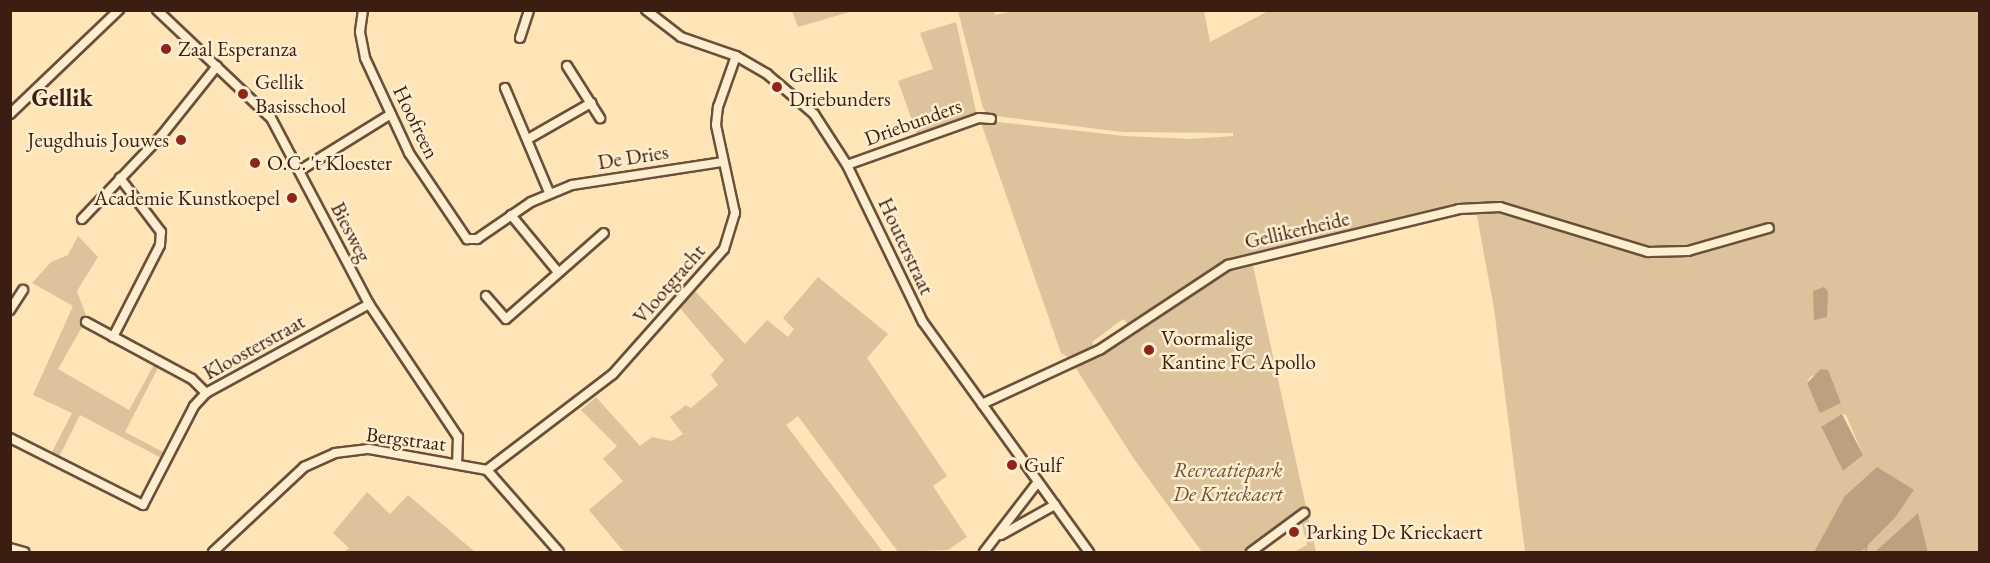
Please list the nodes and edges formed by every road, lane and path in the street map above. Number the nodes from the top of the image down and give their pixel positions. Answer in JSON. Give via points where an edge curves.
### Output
{"nodes":[{"id":1,"x":119,"y":10,"type":"edge"},
{"id":2,"x":157,"y":10,"type":"edge"},
{"id":3,"x":363,"y":10,"type":"edge"},
{"id":4,"x":530,"y":10,"type":"edge"},
{"id":5,"x":646,"y":10,"type":"edge"},
{"id":6,"x":520,"y":38,"type":"dead end"},
{"id":7,"x":736,"y":56,"type":"junction"},
{"id":8,"x":217,"y":66,"type":"junction"},
{"id":9,"x":567,"y":66,"type":"dead end"},
{"id":10,"x":505,"y":88,"type":"dead end"},
{"id":11,"x":591,"y":103,"type":"junction"},
{"id":12,"x":10,"y":114,"type":"edge"},
{"id":13,"x":391,"y":114,"type":"junction"},
{"id":14,"x":600,"y":118,"type":"dead end"},
{"id":15,"x":991,"y":119,"type":"dead end"},
{"id":16,"x":528,"y":140,"type":"junction"},
{"id":17,"x":723,"y":162,"type":"junction"},
{"id":18,"x":847,"y":165,"type":"junction"},
{"id":19,"x":300,"y":171,"type":"junction"},
{"id":20,"x":120,"y":178,"type":"junction"},
{"id":21,"x":549,"y":192,"type":"junction"},
{"id":22,"x":511,"y":215,"type":"junction"},
{"id":23,"x":82,"y":219,"type":"dead end"},
{"id":24,"x":1769,"y":228,"type":"dead end"},
{"id":25,"x":604,"y":232,"type":"dead end"},
{"id":26,"x":467,"y":239,"type":"joint"},
{"id":27,"x":558,"y":272,"type":"junction"},
{"id":28,"x":23,"y":290,"type":"dead end"},
{"id":29,"x":486,"y":296,"type":"dead end"},
{"id":30,"x":369,"y":304,"type":"junction"},
{"id":31,"x":10,"y":310,"type":"edge"},
{"id":32,"x":86,"y":322,"type":"dead end"},
{"id":33,"x":113,"y":337,"type":"junction"},
{"id":34,"x":206,"y":393,"type":"junction"},
{"id":35,"x":982,"y":404,"type":"junction"},
{"id":36,"x":10,"y":438,"type":"edge"},
{"id":37,"x":457,"y":463,"type":"junction"},
{"id":38,"x":487,"y":470,"type":"junction"},
{"id":39,"x":1038,"y":482,"type":"junction"},
{"id":40,"x":1055,"y":505,"type":"junction"},
{"id":41,"x":1304,"y":513,"type":"dead end"},
{"id":42,"x":997,"y":537,"type":"junction"},
{"id":43,"x":10,"y":548,"type":"edge"},
{"id":44,"x":24,"y":552,"type":"edge"},
{"id":45,"x":213,"y":552,"type":"edge"},
{"id":46,"x":559,"y":552,"type":"edge"},
{"id":47,"x":984,"y":552,"type":"edge"},
{"id":48,"x":1089,"y":552,"type":"edge"},
{"id":49,"x":1251,"y":552,"type":"edge"}],
"edges":[{"from":1,"to":12,"type":"street"},
{"from":2,"to":8,"type":"street","name":"Biesweg"},
{"from":3,"to":13,"type":"street","name":"Hoofreen","via":[[361,45]]},
{"from":4,"to":6,"type":"street"},
{"from":5,"to":7,"type":"street","name":"Houterstraat","via":[[681,37]]},
{"from":7,"to":17,"type":"street","name":"Vlootgracht","via":[[718,106],[717,143]]},
{"from":7,"to":18,"type":"street","name":"Houterstraat","via":[[790,90],[826,130]]},
{"from":8,"to":19,"type":"street","name":"Biesweg","via":[[264,108]]},
{"from":8,"to":20,"type":"street","via":[[162,135]]},
{"from":9,"to":11,"type":"street","name":"De Dries"},
{"from":10,"to":16,"type":"street"},
{"from":11,"to":14,"type":"street","name":"De Dries"},
{"from":11,"to":16,"type":"street"},
{"from":13,"to":19,"type":"street"},
{"from":13,"to":26,"type":"street","name":"Hoofreen","via":[[418,168]]},
{"from":15,"to":18,"type":"street","name":"Driebunders","via":[[979,118]]},
{"from":16,"to":21,"type":"street"},
{"from":17,"to":21,"type":"street","name":"De Dries"},
{"from":17,"to":38,"type":"street","name":"Vlootgracht","via":[[735,213],[724,249],[614,374]]},
{"from":18,"to":35,"type":"street","name":"Houterstraat","via":[[912,303]]},
{"from":19,"to":30,"type":"street","name":"Biesweg"},
{"from":20,"to":23,"type":"street"},
{"from":20,"to":33,"type":"street","via":[[161,232],[160,245]]},
{"from":21,"to":22,"type":"street","name":"De Dries"},
{"from":22,"to":26,"type":"street","name":"De Dries","via":[[477,239]]},
{"from":22,"to":27,"type":"street"},
{"from":24,"to":35,"type":"street","name":"Gellikerheide","via":[[1688,251],[1648,252],[1500,207],[1459,209],[1228,265],[1101,349]]},
{"from":25,"to":27,"type":"street"},
{"from":27,"to":29,"type":"street","via":[[506,319]]},
{"from":28,"to":31,"type":"street"},
{"from":30,"to":34,"type":"street","name":"Kloosterstraat"},
{"from":30,"to":37,"type":"street","name":"Biesweg","via":[[458,437]]},
{"from":32,"to":33,"type":"street"},
{"from":33,"to":34,"type":"street","via":[[192,379]]},
{"from":34,"to":36,"type":"street","name":"Kloosterstraat","via":[[194,406],[143,505]]},
{"from":35,"to":39,"type":"street","name":"Houterstraat"},
{"from":37,"to":38,"type":"street","name":"Bergstraat"},
{"from":37,"to":45,"type":"street","name":"Bergstraat","via":[[369,449],[335,453],[304,467]]},
{"from":38,"to":46,"type":"street"},
{"from":39,"to":40,"type":"street","name":"Houterstraat"},
{"from":39,"to":42,"type":"street"},
{"from":40,"to":42,"type":"street"},
{"from":40,"to":48,"type":"street","name":"Houterstraat"},
{"from":41,"to":49,"type":"street"},
{"from":42,"to":47,"type":"street"},
{"from":43,"to":44,"type":"street"}]}
